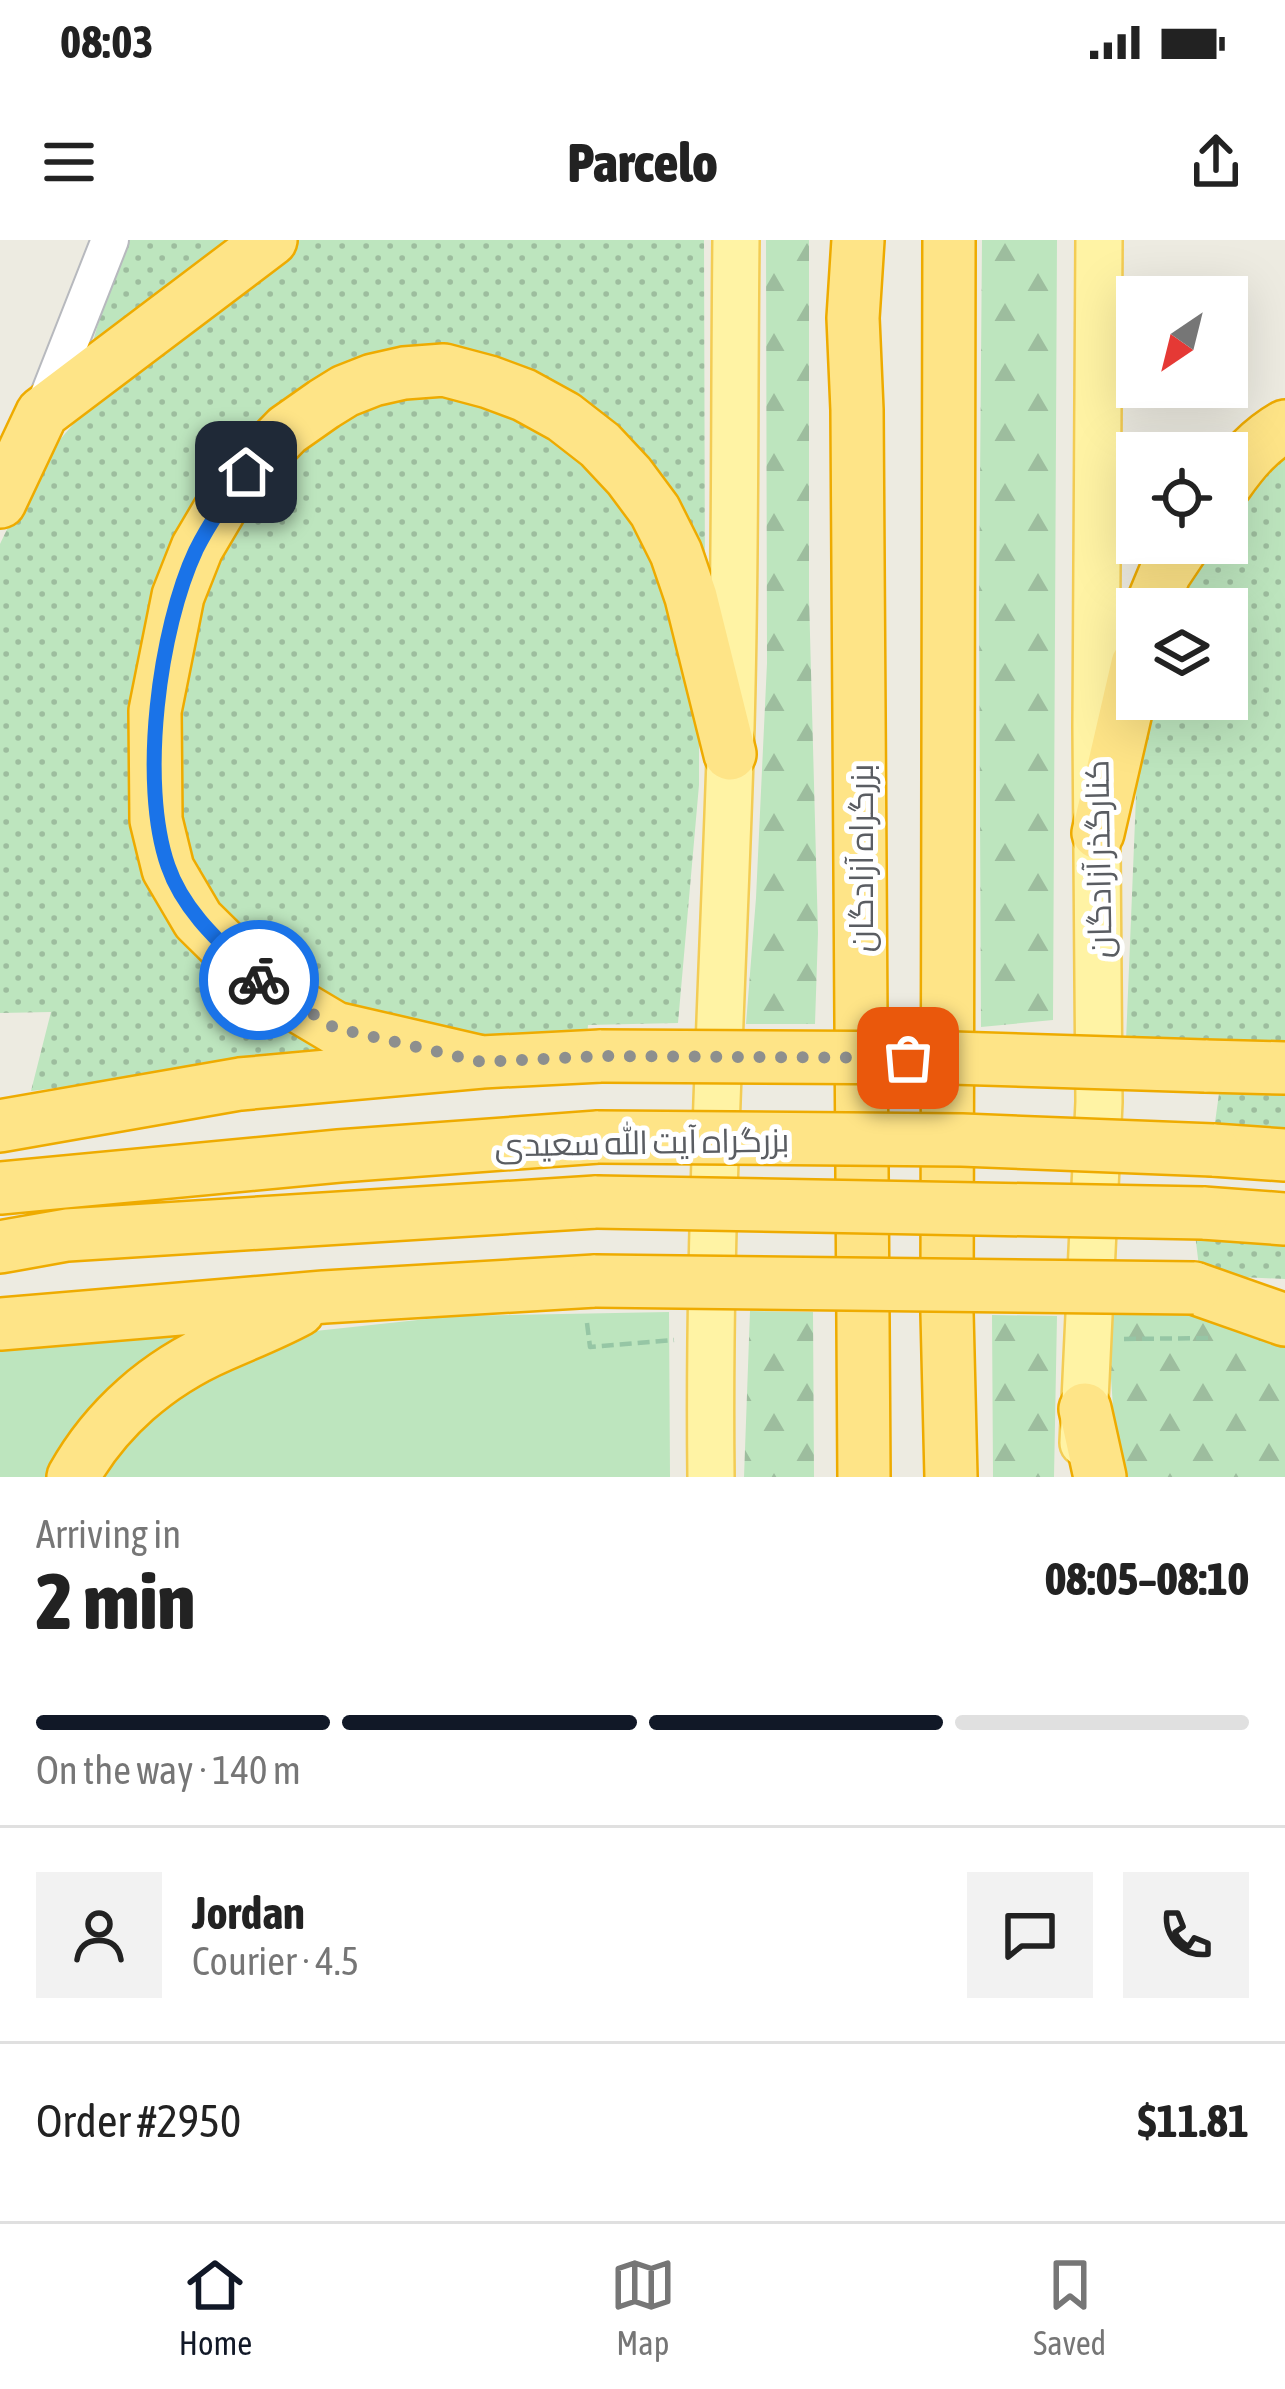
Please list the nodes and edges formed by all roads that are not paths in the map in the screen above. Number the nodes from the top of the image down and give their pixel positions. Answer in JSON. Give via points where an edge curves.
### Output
{"nodes":[{"id":1,"x":110,"y":240,"type":"edge"},
{"id":2,"x":272,"y":240,"type":"edge"},
{"id":3,"x":736,"y":240,"type":"edge"},
{"id":4,"x":858,"y":240,"type":"edge"},
{"id":5,"x":950,"y":240,"type":"edge"},
{"id":6,"x":1099,"y":240,"type":"edge"},
{"id":7,"x":42,"y":413,"type":"junction"},
{"id":8,"x":1285,"y":426,"type":"edge"},
{"id":9,"x":1248,"y":453,"type":"edge"},
{"id":10,"x":0,"y":502,"type":"edge"},
{"id":11,"x":1124,"y":720,"type":"edge"},
{"id":12,"x":730,"y":754,"type":"junction"},
{"id":13,"x":1098,"y":833,"type":"junction"},
{"id":14,"x":482,"y":1062,"type":"junction"},
{"id":15,"x":1285,"y":1068,"type":"edge"},
{"id":16,"x":0,"y":1126,"type":"edge"},
{"id":17,"x":1285,"y":1155,"type":"edge"},
{"id":18,"x":0,"y":1188,"type":"edge"},
{"id":19,"x":1285,"y":1219,"type":"edge"},
{"id":20,"x":0,"y":1247,"type":"edge"},
{"id":21,"x":1206,"y":1292,"type":"junction"},
{"id":22,"x":1285,"y":1292,"type":"edge"},
{"id":23,"x":324,"y":1297,"type":"junction"},
{"id":24,"x":1285,"y":1320,"type":"edge"},
{"id":25,"x":0,"y":1324,"type":"edge"},
{"id":26,"x":1085,"y":1409,"type":"junction"},
{"id":27,"x":73,"y":1477,"type":"edge"},
{"id":28,"x":711,"y":1477,"type":"edge"},
{"id":29,"x":864,"y":1477,"type":"edge"},
{"id":30,"x":951,"y":1477,"type":"edge"},
{"id":31,"x":1081,"y":1477,"type":"edge"},
{"id":32,"x":1100,"y":1477,"type":"edge"}],
"edges":[{"from":1,"to":7,"type":"street"},
{"from":2,"to":7,"type":"highway"},
{"from":3,"to":12,"type":"main road"},
{"from":4,"to":29,"type":"highway","name":"بزرگراه آزادگان"},
{"from":5,"to":30,"type":"highway"},
{"from":6,"to":13,"type":"main road","name":"کنارگذر آزادگان"},
{"from":7,"to":10,"type":"highway"},
{"from":8,"to":9,"type":"highway"},
{"from":11,"to":13,"type":"highway"},
{"from":12,"to":14,"type":"highway","via":[[676,553],[629,476],[564,417],[489,382],[444,370],[404,373],[324,404],[246,472],[197,548],[164,665],[155,711],[156,820],[168,869],[197,920],[266,987],[335,1028]]},
{"from":12,"to":28,"type":"main road"},
{"from":13,"to":26,"type":"main road","name":"کنارگذر آزادگان","via":[[1099,1102]]},
{"from":14,"to":15,"type":"highway","bridge":true,"via":[[952,1058]]},
{"from":14,"to":16,"type":"highway","via":[[240,1084]]},
{"from":17,"to":18,"type":"highway","name":"بزرگراه آیت الله سعیدی","bridge":true,"via":[[962,1140],[598,1137]]},
{"from":19,"to":20,"type":"highway","name":"بزرگراه آیت الله سعیدی","bridge":true,"via":[[596,1202],[67,1235]]},
{"from":21,"to":22,"type":"highway"},
{"from":21,"to":23,"type":"highway","bridge":true,"via":[[595,1281]]},
{"from":21,"to":24,"type":"highway"},
{"from":23,"to":25,"type":"highway"},
{"from":23,"to":27,"type":"highway","via":[[155,1383],[109,1424]]},
{"from":26,"to":31,"type":"main road","name":"کنارگذر آزادگان"},
{"from":26,"to":32,"type":"highway"}]}
